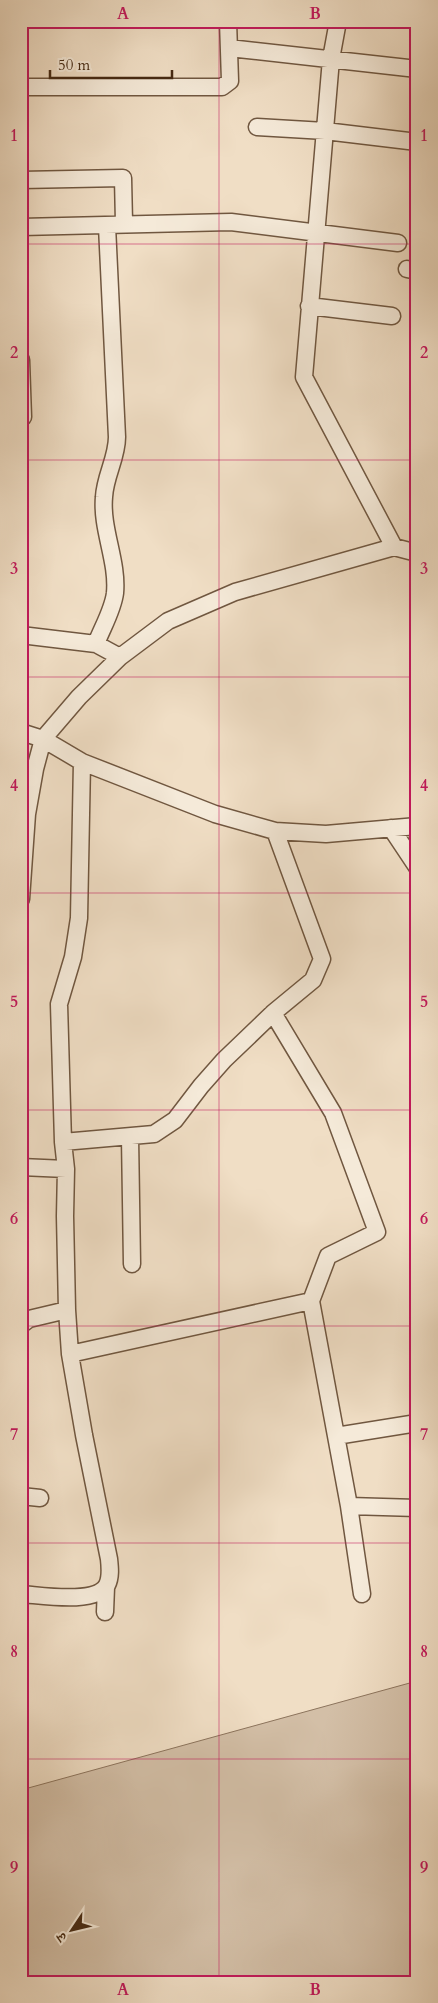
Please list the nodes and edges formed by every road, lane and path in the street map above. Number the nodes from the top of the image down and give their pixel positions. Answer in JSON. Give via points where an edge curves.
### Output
{"nodes":[{"id":1,"x":228,"y":21,"type":"edge"},
{"id":2,"x":338,"y":21,"type":"edge"},
{"id":3,"x":229,"y":48,"type":"junction"},
{"id":4,"x":331,"y":59,"type":"junction"},
{"id":5,"x":417,"y":69,"type":"edge"},
{"id":6,"x":21,"y":87,"type":"edge"},
{"id":7,"x":257,"y":128,"type":"dead end"},
{"id":8,"x":325,"y":131,"type":"junction"},
{"id":9,"x":417,"y":142,"type":"edge"},
{"id":10,"x":21,"y":180,"type":"edge"},
{"id":11,"x":124,"y":223,"type":"junction"},
{"id":12,"x":107,"y":226,"type":"junction"},
{"id":13,"x":21,"y":227,"type":"edge"},
{"id":14,"x":317,"y":234,"type":"junction"},
{"id":15,"x":398,"y":243,"type":"dead end"},
{"id":16,"x":309,"y":306,"type":"junction"},
{"id":17,"x":392,"y":316,"type":"dead end"},
{"id":18,"x":21,"y":360,"type":"edge"},
{"id":19,"x":23,"y":417,"type":"dead end"},
{"id":20,"x":394,"y":547,"type":"junction"},
{"id":21,"x":417,"y":553,"type":"edge"},
{"id":22,"x":21,"y":634,"type":"edge"},
{"id":23,"x":96,"y":644,"type":"junction"},
{"id":24,"x":120,"y":658,"type":"junction"},
{"id":25,"x":21,"y":732,"type":"edge"},
{"id":26,"x":43,"y":739,"type":"junction"},
{"id":27,"x":82,"y":762,"type":"junction"},
{"id":28,"x":417,"y":826,"type":"edge"},
{"id":29,"x":391,"y":828,"type":"junction"},
{"id":30,"x":275,"y":831,"type":"junction"},
{"id":31,"x":417,"y":867,"type":"edge"},
{"id":32,"x":21,"y":899,"type":"edge"},
{"id":33,"x":273,"y":1013,"type":"junction"},
{"id":34,"x":130,"y":1137,"type":"junction"},
{"id":35,"x":63,"y":1142,"type":"junction"},
{"id":36,"x":21,"y":1167,"type":"edge"},
{"id":37,"x":66,"y":1169,"type":"junction"},
{"id":38,"x":132,"y":1264,"type":"dead end"},
{"id":39,"x":311,"y":1301,"type":"junction"},
{"id":40,"x":67,"y":1310,"type":"junction"},
{"id":41,"x":21,"y":1325,"type":"edge"},
{"id":42,"x":70,"y":1354,"type":"junction"},
{"id":43,"x":417,"y":1423,"type":"edge"},
{"id":44,"x":336,"y":1436,"type":"junction"},
{"id":45,"x":21,"y":1496,"type":"edge"},
{"id":46,"x":40,"y":1498,"type":"dead end"},
{"id":47,"x":349,"y":1506,"type":"junction"},
{"id":48,"x":417,"y":1508,"type":"edge"},
{"id":49,"x":106,"y":1587,"type":"junction"},
{"id":50,"x":21,"y":1594,"type":"edge"},
{"id":51,"x":362,"y":1594,"type":"dead end"},
{"id":52,"x":105,"y":1612,"type":"dead end"}],
"edges":[{"from":1,"to":3,"type":"street"},
{"from":2,"to":4,"type":"street"},
{"from":3,"to":4,"type":"street"},
{"from":3,"to":6,"type":"street","via":[[230,81],[222,87]]},
{"from":4,"to":5,"type":"street"},
{"from":4,"to":8,"type":"street"},
{"from":7,"to":8,"type":"street"},
{"from":8,"to":9,"type":"street"},
{"from":8,"to":14,"type":"street"},
{"from":10,"to":11,"type":"street","via":[[122,178]]},
{"from":11,"to":12,"type":"street"},
{"from":11,"to":14,"type":"street","via":[[231,222]]},
{"from":12,"to":13,"type":"street"},
{"from":12,"to":23,"type":"street","via":[[117,450],[105,485],[104,499],[115,596]]},
{"from":14,"to":15,"type":"street"},
{"from":14,"to":16,"type":"street"},
{"from":16,"to":17,"type":"street"},
{"from":16,"to":20,"type":"street","via":[[304,377]]},
{"from":18,"to":19,"type":"street"},
{"from":20,"to":21,"type":"street"},
{"from":20,"to":24,"type":"street","via":[[234,592],[168,621]]},
{"from":22,"to":23,"type":"street"},
{"from":23,"to":24,"type":"street"},
{"from":24,"to":26,"type":"street","via":[[79,697]]},
{"from":25,"to":26,"type":"street"},
{"from":26,"to":27,"type":"street"},
{"from":26,"to":32,"type":"street","via":[[27,814]]},
{"from":27,"to":30,"type":"street","via":[[215,814]]},
{"from":27,"to":35,"type":"street","via":[[79,918],[59,1004]]},
{"from":28,"to":29,"type":"street"},
{"from":29,"to":30,"type":"street","via":[[326,834]]},
{"from":29,"to":31,"type":"street"},
{"from":30,"to":33,"type":"street","via":[[322,959],[313,980]]},
{"from":33,"to":34,"type":"street","via":[[201,1086],[175,1120],[154,1134]]},
{"from":33,"to":39,"type":"street","via":[[333,1113],[377,1232],[328,1256]]},
{"from":34,"to":35,"type":"street"},
{"from":34,"to":38,"type":"street"},
{"from":35,"to":37,"type":"street"},
{"from":36,"to":37,"type":"street"},
{"from":37,"to":40,"type":"street"},
{"from":39,"to":42,"type":"street"},
{"from":39,"to":44,"type":"street"},
{"from":40,"to":41,"type":"street","via":[[29,1319]]},
{"from":40,"to":42,"type":"street"},
{"from":42,"to":49,"type":"street","via":[[109,1559],[110,1576]]},
{"from":43,"to":44,"type":"street"},
{"from":44,"to":47,"type":"street"},
{"from":45,"to":46,"type":"street"},
{"from":47,"to":48,"type":"street"},
{"from":47,"to":51,"type":"street"},
{"from":49,"to":50,"type":"street","via":[[77,1598]]},
{"from":49,"to":52,"type":"street"}]}
